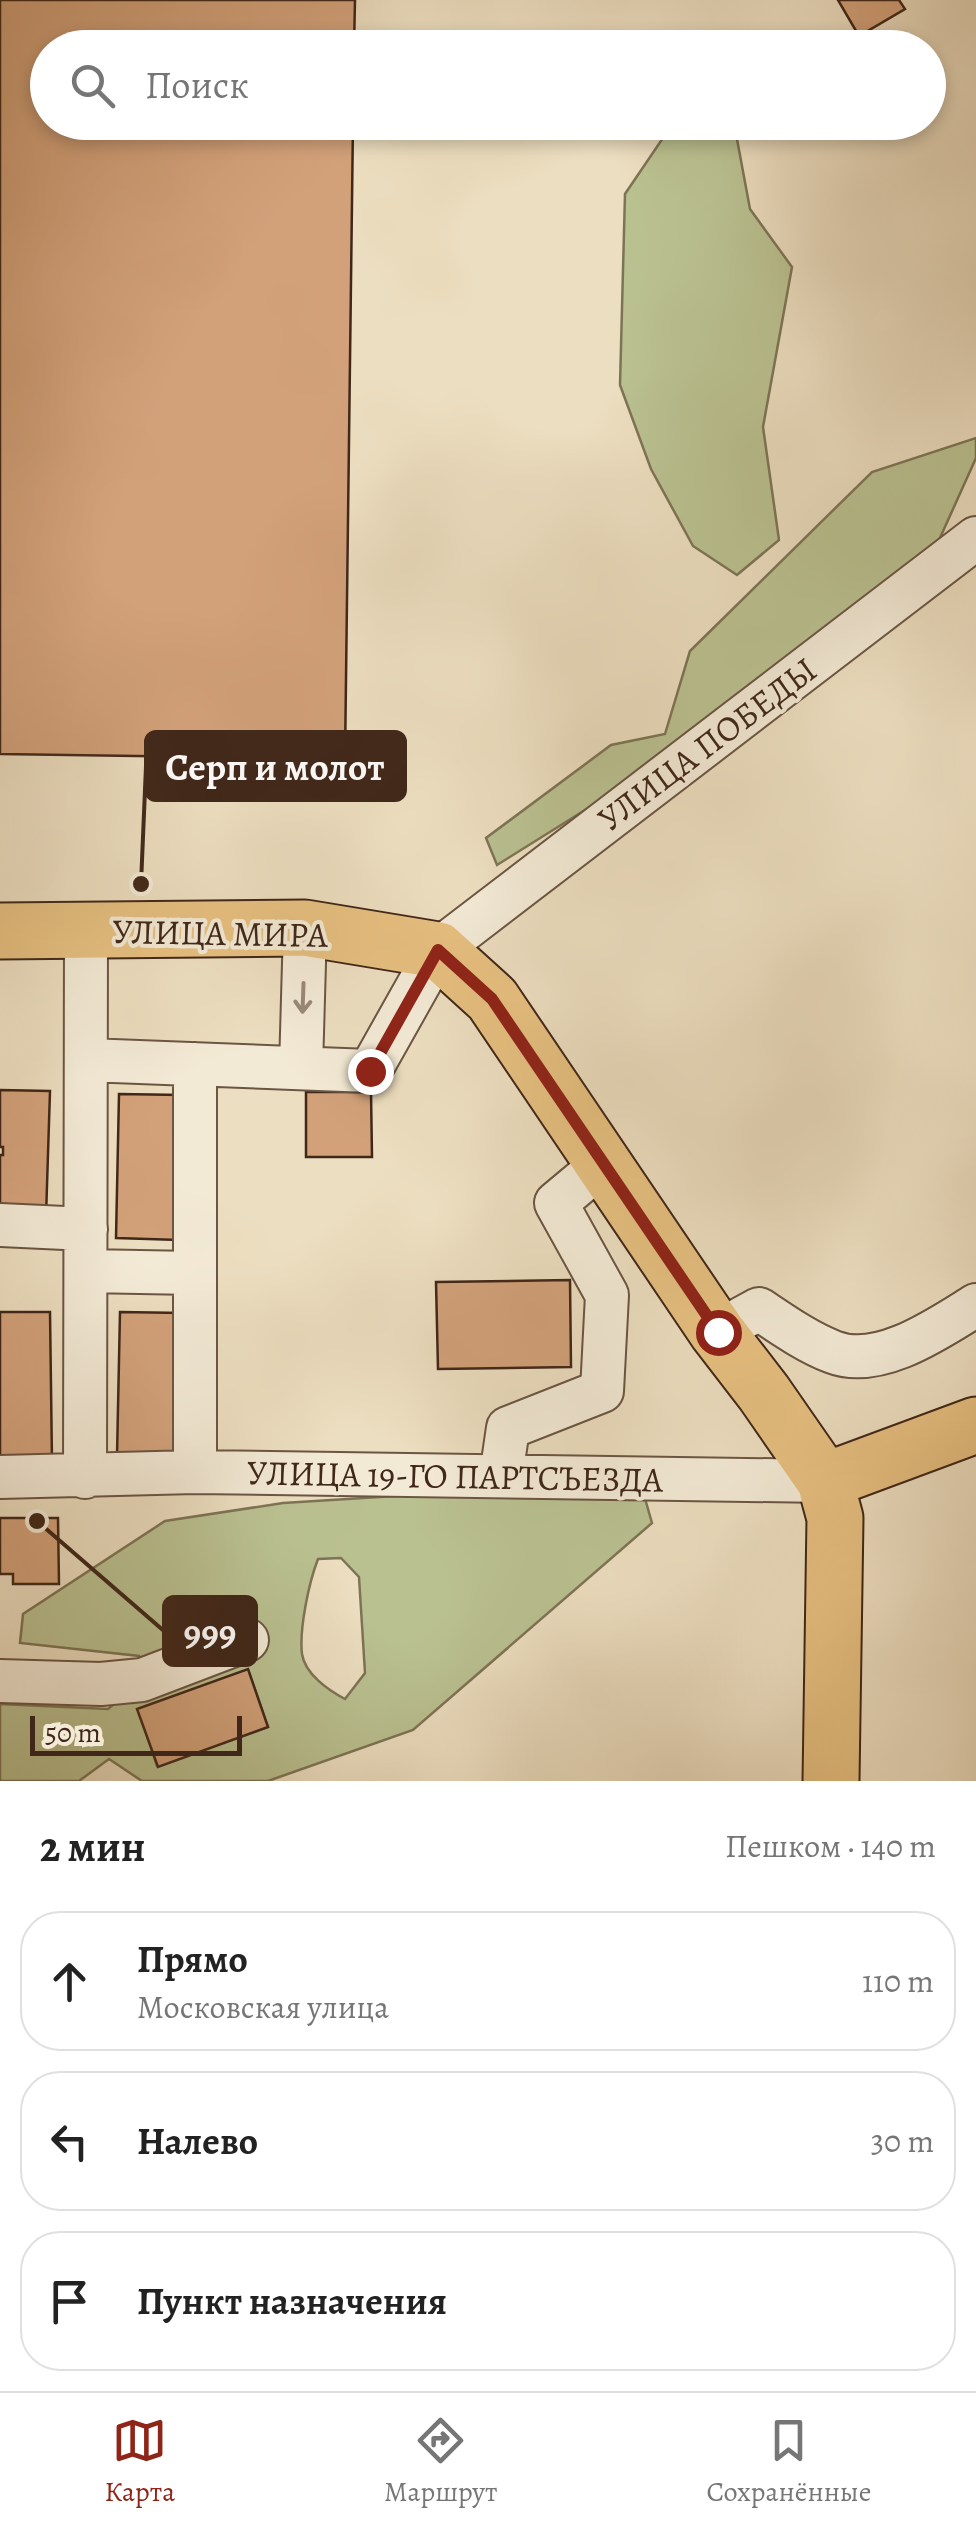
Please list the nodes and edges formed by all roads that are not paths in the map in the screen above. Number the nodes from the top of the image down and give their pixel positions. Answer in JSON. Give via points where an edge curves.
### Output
{"nodes":[{"id":1,"x":972,"y":549,"type":"edge"},
{"id":2,"x":305,"y":928,"type":"junction"},
{"id":3,"x":0,"y":931,"type":"edge"},
{"id":4,"x":86,"y":931,"type":"junction"},
{"id":5,"x":438,"y":950,"type":"junction"},
{"id":6,"x":87,"y":1060,"type":"junction"},
{"id":7,"x":195,"y":1064,"type":"junction"},
{"id":8,"x":301,"y":1068,"type":"junction"},
{"id":9,"x":605,"y":1162,"type":"junction"},
{"id":10,"x":0,"y":1225,"type":"edge"},
{"id":11,"x":86,"y":1229,"type":"junction"},
{"id":12,"x":86,"y":1271,"type":"junction"},
{"id":13,"x":193,"y":1273,"type":"junction"},
{"id":14,"x":976,"y":1305,"type":"edge"},
{"id":15,"x":718,"y":1332,"type":"junction"},
{"id":16,"x":976,"y":1425,"type":"edge"},
{"id":17,"x":195,"y":1472,"type":"junction"},
{"id":18,"x":501,"y":1476,"type":"junction"},
{"id":19,"x":0,"y":1477,"type":"edge"},
{"id":20,"x":85,"y":1477,"type":"junction"},
{"id":21,"x":824,"y":1481,"type":"junction"},
{"id":22,"x":247,"y":1640,"type":"dead end"},
{"id":23,"x":0,"y":1680,"type":"edge"},
{"id":24,"x":831,"y":1781,"type":"edge"}],
"edges":[{"from":1,"to":5,"type":"street","name":"УЛИЦА ПОБЕДЫ"},
{"from":2,"to":4,"type":"main road","name":"УЛИЦА МИРА"},
{"from":2,"to":5,"type":"main road","name":"УЛИЦА МИРА"},
{"from":2,"to":8,"type":"street","one_way":true},
{"from":3,"to":4,"type":"main road","name":"УЛИЦА МИРА"},
{"from":4,"to":6,"type":"street"},
{"from":5,"to":8,"type":"street","via":[[370,1071]]},
{"from":5,"to":9,"type":"main road","via":[[492,999]]},
{"from":6,"to":7,"type":"street"},
{"from":6,"to":11,"type":"street"},
{"from":7,"to":8,"type":"street"},
{"from":7,"to":13,"type":"street"},
{"from":9,"to":15,"type":"main road"},
{"from":9,"to":18,"type":"street","via":[[556,1203],[607,1296],[602,1392],[508,1428]]},
{"from":10,"to":11,"type":"street"},
{"from":11,"to":12,"type":"street"},
{"from":12,"to":13,"type":"street"},
{"from":12,"to":20,"type":"street"},
{"from":13,"to":17,"type":"street"},
{"from":14,"to":15,"type":"street","via":[[922,1338],[870,1357],[837,1354],[759,1310]]},
{"from":15,"to":21,"type":"main road"},
{"from":16,"to":21,"type":"main road"},
{"from":17,"to":18,"type":"street","name":"УЛИЦА 19-ГО ПАРТСЪЕЗДА"},
{"from":17,"to":20,"type":"street","name":"УЛИЦА 19-ГО ПАРТСЪЕЗДА"},
{"from":18,"to":21,"type":"street","name":"УЛИЦА 19-ГО ПАРТСЪЕЗДА"},
{"from":19,"to":20,"type":"street","name":"УЛИЦА 19-ГО ПАРТСЪЕЗДА"},
{"from":21,"to":24,"type":"main road","via":[[835,1518]]},
{"from":22,"to":23,"type":"street","via":[[142,1680]]}]}
